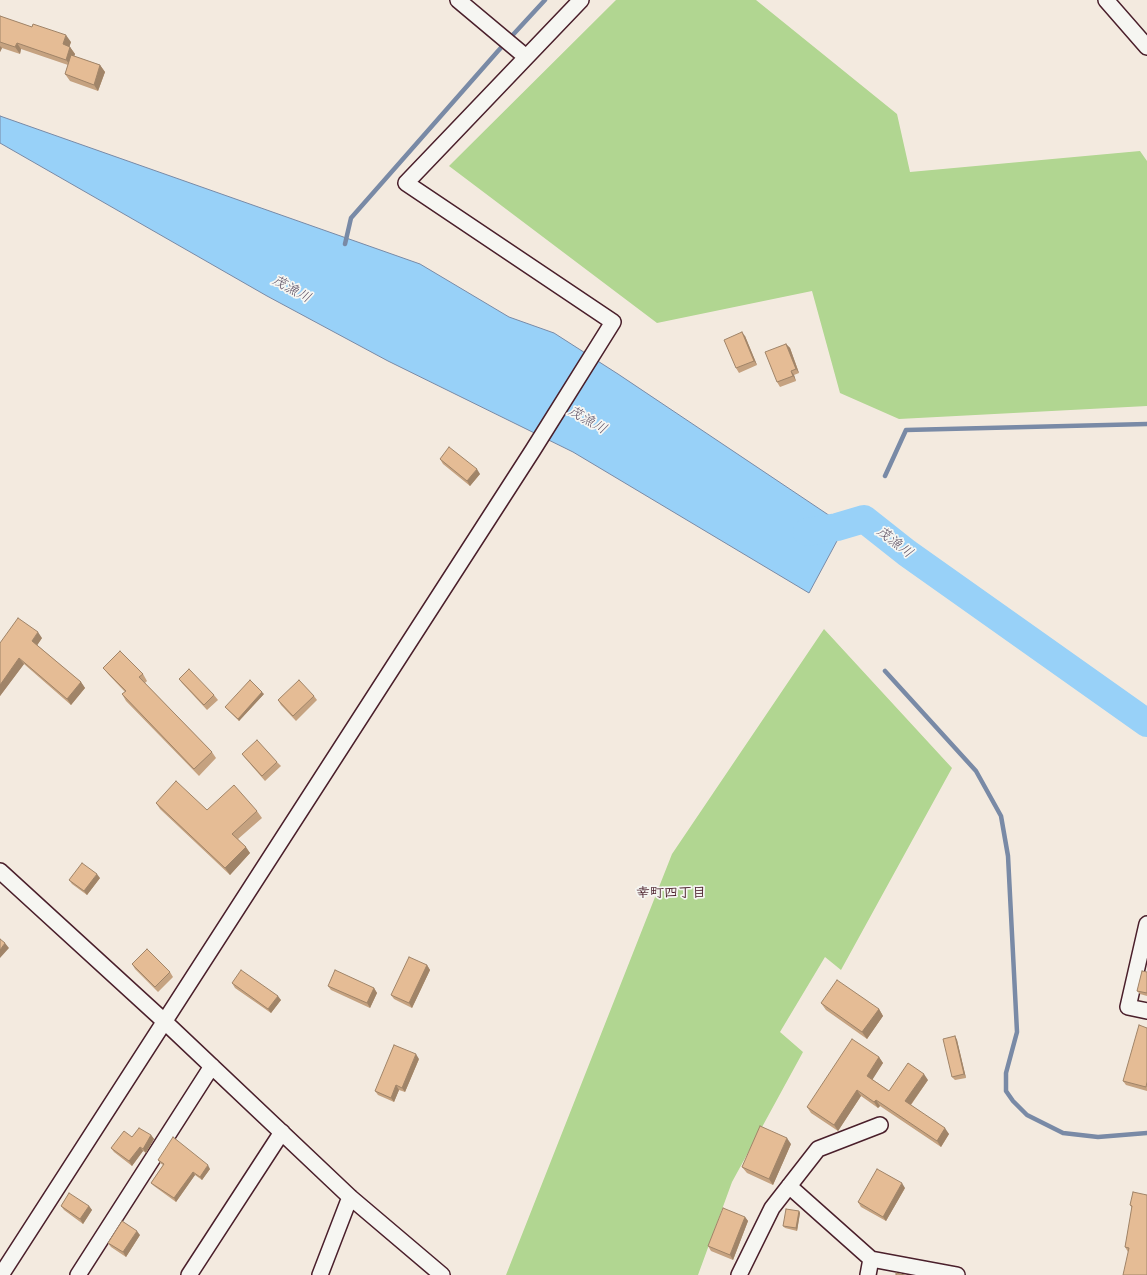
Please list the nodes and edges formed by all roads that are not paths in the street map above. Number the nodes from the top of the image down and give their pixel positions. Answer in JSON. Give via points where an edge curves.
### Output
{"nodes":[{"id":1,"x":458,"y":0,"type":"edge"},
{"id":2,"x":581,"y":0,"type":"edge"},
{"id":3,"x":1106,"y":0,"type":"edge"},
{"id":4,"x":1147,"y":47,"type":"edge"},
{"id":5,"x":526,"y":57,"type":"junction"},
{"id":6,"x":0,"y":871,"type":"edge"},
{"id":7,"x":1147,"y":924,"type":"edge"},
{"id":8,"x":1147,"y":1012,"type":"edge"},
{"id":9,"x":164,"y":1021,"type":"junction"},
{"id":10,"x":212,"y":1066,"type":"junction"},
{"id":11,"x":880,"y":1125,"type":"dead end"},
{"id":12,"x":282,"y":1132,"type":"junction"},
{"id":13,"x":790,"y":1186,"type":"junction"},
{"id":14,"x":350,"y":1197,"type":"junction"},
{"id":15,"x":871,"y":1259,"type":"junction"},
{"id":16,"x":438,"y":1274,"type":"edge"},
{"id":17,"x":1,"y":1275,"type":"edge"},
{"id":18,"x":78,"y":1275,"type":"edge"},
{"id":19,"x":189,"y":1275,"type":"edge"},
{"id":20,"x":320,"y":1275,"type":"edge"},
{"id":21,"x":740,"y":1275,"type":"edge"},
{"id":22,"x":868,"y":1275,"type":"edge"},
{"id":23,"x":957,"y":1275,"type":"edge"}],
"edges":[{"from":1,"to":5,"type":"street"},
{"from":2,"to":5,"type":"street"},
{"from":3,"to":4,"type":"street"},
{"from":5,"to":9,"type":"street","via":[[406,184],[613,322]]},
{"from":6,"to":9,"type":"street"},
{"from":7,"to":8,"type":"street","via":[[1128,1007]]},
{"from":9,"to":10,"type":"street"},
{"from":9,"to":17,"type":"street"},
{"from":10,"to":12,"type":"street"},
{"from":10,"to":18,"type":"street"},
{"from":11,"to":13,"type":"street","via":[[818,1149]]},
{"from":12,"to":14,"type":"street"},
{"from":12,"to":19,"type":"street"},
{"from":13,"to":15,"type":"street"},
{"from":13,"to":21,"type":"street","via":[[772,1208]]},
{"from":14,"to":16,"type":"street"},
{"from":14,"to":20,"type":"street"},
{"from":15,"to":22,"type":"street"},
{"from":15,"to":23,"type":"street"}]}
